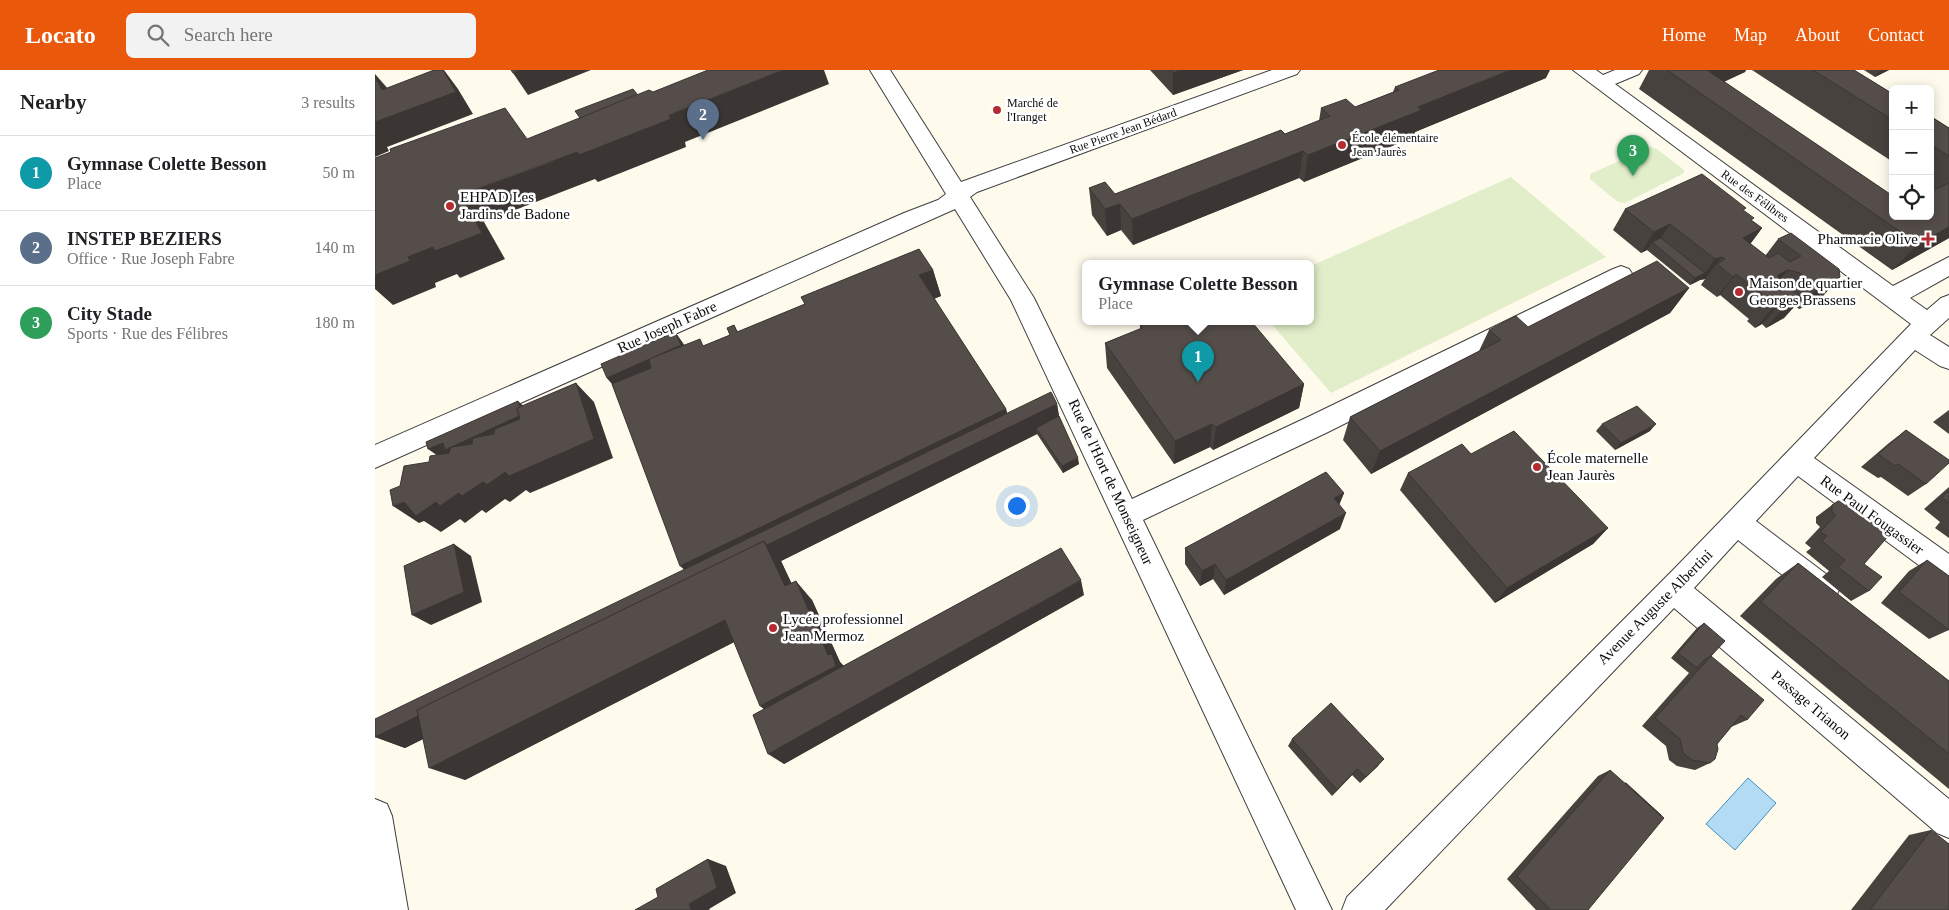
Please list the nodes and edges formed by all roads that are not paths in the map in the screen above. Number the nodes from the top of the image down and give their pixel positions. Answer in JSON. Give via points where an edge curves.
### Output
{"nodes":[{"id":1,"x":880,"y":70,"type":"edge"},
{"id":2,"x":1289,"y":70,"type":"edge"},
{"id":3,"x":1583,"y":70,"type":"edge"},
{"id":4,"x":1632,"y":70,"type":"edge"},
{"id":5,"x":1601,"y":83,"type":"junction"},
{"id":6,"x":957,"y":195,"type":"junction"},
{"id":7,"x":1949,"y":265,"type":"edge"},
{"id":8,"x":1621,"y":276,"type":"dead end"},
{"id":9,"x":1893,"y":297,"type":"junction"},
{"id":10,"x":1949,"y":304,"type":"edge"},
{"id":11,"x":1920,"y":330,"type":"junction"},
{"id":12,"x":1949,"y":359,"type":"edge"},
{"id":13,"x":375,"y":457,"type":"edge"},
{"id":14,"x":1795,"y":459,"type":"junction"},
{"id":15,"x":1126,"y":515,"type":"junction"},
{"id":16,"x":1736,"y":522,"type":"junction"},
{"id":17,"x":1949,"y":571,"type":"edge"},
{"id":18,"x":1673,"y":588,"type":"junction"},
{"id":19,"x":1847,"y":608,"type":"edge"},
{"id":20,"x":375,"y":816,"type":"edge"},
{"id":21,"x":1949,"y":821,"type":"edge"},
{"id":22,"x":390,"y":910,"type":"edge"},
{"id":23,"x":1314,"y":910,"type":"edge"},
{"id":24,"x":1360,"y":910,"type":"edge"}],
"edges":[{"from":1,"to":6,"type":"street","name":"Rue de l'Hort de Monseigneur"},
{"from":2,"to":6,"type":"street","name":"Rue Pierre Jean Bédard","via":[[969,187]]},
{"from":3,"to":5,"type":"street","name":"Rue des Félibres"},
{"from":4,"to":5,"type":"street"},
{"from":5,"to":9,"type":"street","name":"Rue des Félibres"},
{"from":6,"to":13,"type":"street","name":"Rue Joseph Fabre","via":[[946,205]]},
{"from":6,"to":15,"type":"street","name":"Rue de l'Hort de Monseigneur","via":[[1022,298]]},
{"from":7,"to":9,"type":"street"},
{"from":8,"to":15,"type":"street"},
{"from":9,"to":11,"type":"street","name":"Rue des Félibres"},
{"from":10,"to":11,"type":"street","name":"Avenue Auguste Albertini"},
{"from":11,"to":12,"type":"street","name":"Rue des Félibres"},
{"from":11,"to":14,"type":"street","name":"Avenue Auguste Albertini"},
{"from":14,"to":16,"type":"street","name":"Avenue Auguste Albertini"},
{"from":14,"to":17,"type":"street","name":"Rue Paul Fougassier"},
{"from":15,"to":23,"type":"street","name":"Rue de l'Hort de Monseigneur"},
{"from":16,"to":18,"type":"street","name":"Avenue Auguste Albertini"},
{"from":16,"to":19,"type":"street"},
{"from":18,"to":21,"type":"street","name":"Passage Trianon"},
{"from":18,"to":24,"type":"street","name":"Avenue Auguste Albertini"},
{"from":20,"to":22,"type":"street"}]}
